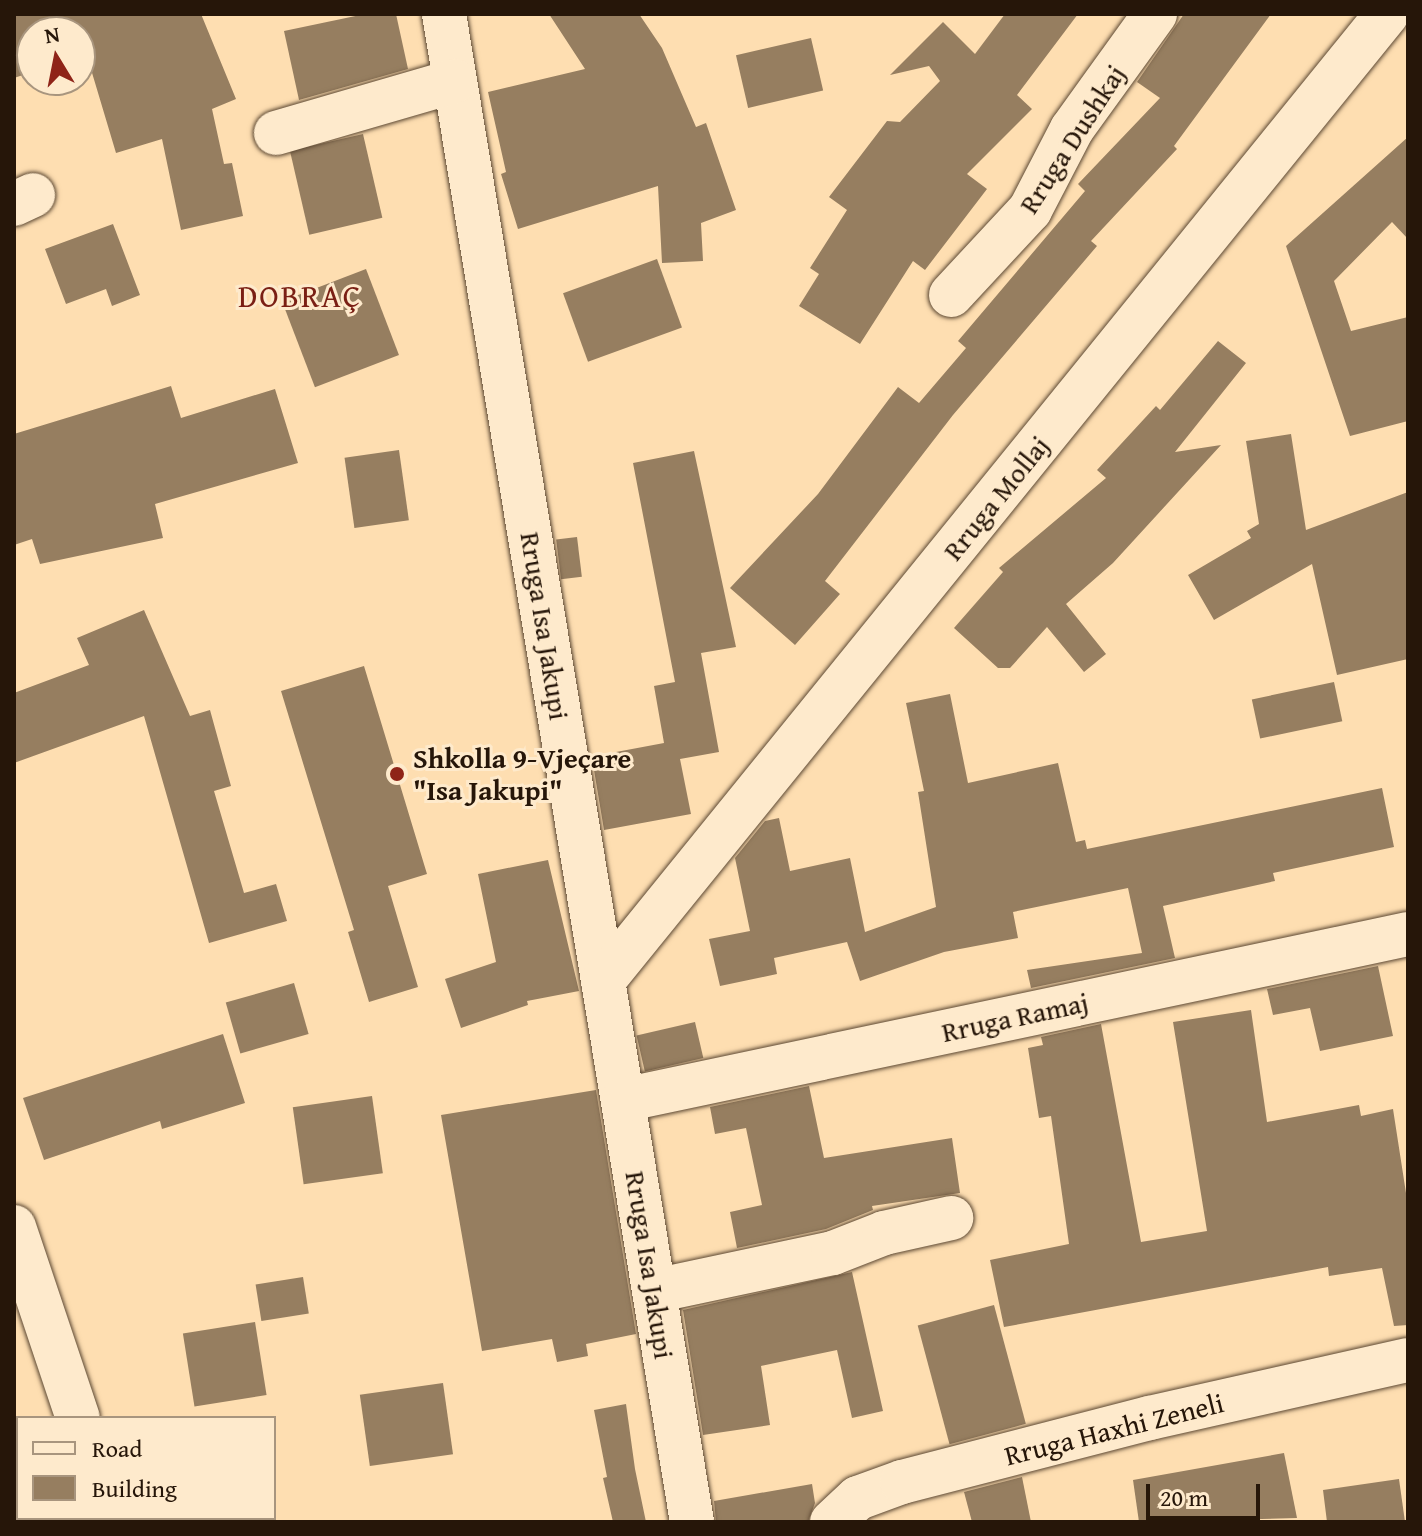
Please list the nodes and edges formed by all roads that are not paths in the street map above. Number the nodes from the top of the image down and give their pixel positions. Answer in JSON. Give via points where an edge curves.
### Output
{"nodes":[{"id":1,"x":1155,"y":14,"type":"edge"},
{"id":2,"x":1387,"y":14,"type":"edge"},
{"id":3,"x":452,"y":17,"type":"edge"},
{"id":4,"x":455,"y":81,"type":"junction"},
{"id":5,"x":276,"y":133,"type":"dead end"},
{"id":6,"x":951,"y":295,"type":"dead end"},
{"id":7,"x":1408,"y":934,"type":"edge"},
{"id":8,"x":603,"y":981,"type":"junction"},
{"id":9,"x":623,"y":1100,"type":"junction"},
{"id":10,"x":951,"y":1218,"type":"dead end"},
{"id":11,"x":14,"y":1227,"type":"edge"},
{"id":12,"x":654,"y":1291,"type":"junction"},
{"id":13,"x":1408,"y":1360,"type":"edge"},
{"id":14,"x":77,"y":1416,"type":"edge"},
{"id":15,"x":692,"y":1522,"type":"edge"},
{"id":16,"x":832,"y":1522,"type":"edge"}],
"edges":[{"from":1,"to":6,"type":"street","name":"Rruga Dushkaj","via":[[1072,129],[1030,210]]},
{"from":2,"to":8,"type":"street","name":"Rruga Mollaj"},
{"from":3,"to":4,"type":"street","name":"Rruga Isa Jakupi"},
{"from":4,"to":5,"type":"street"},
{"from":4,"to":8,"type":"street","name":"Rruga Isa Jakupi"},
{"from":7,"to":9,"type":"street","name":"Rruga Ramaj"},
{"from":8,"to":9,"type":"street","name":"Rruga Isa Jakupi"},
{"from":9,"to":12,"type":"street","name":"Rruga Isa Jakupi"},
{"from":10,"to":12,"type":"street","via":[[884,1233],[833,1253]]},
{"from":11,"to":14,"type":"street"},
{"from":12,"to":15,"type":"street","name":"Rruga Isa Jakupi"},
{"from":13,"to":16,"type":"street","name":"Rruga Haxhi Zeneli","via":[[1150,1418],[902,1482],[858,1498]]}]}
